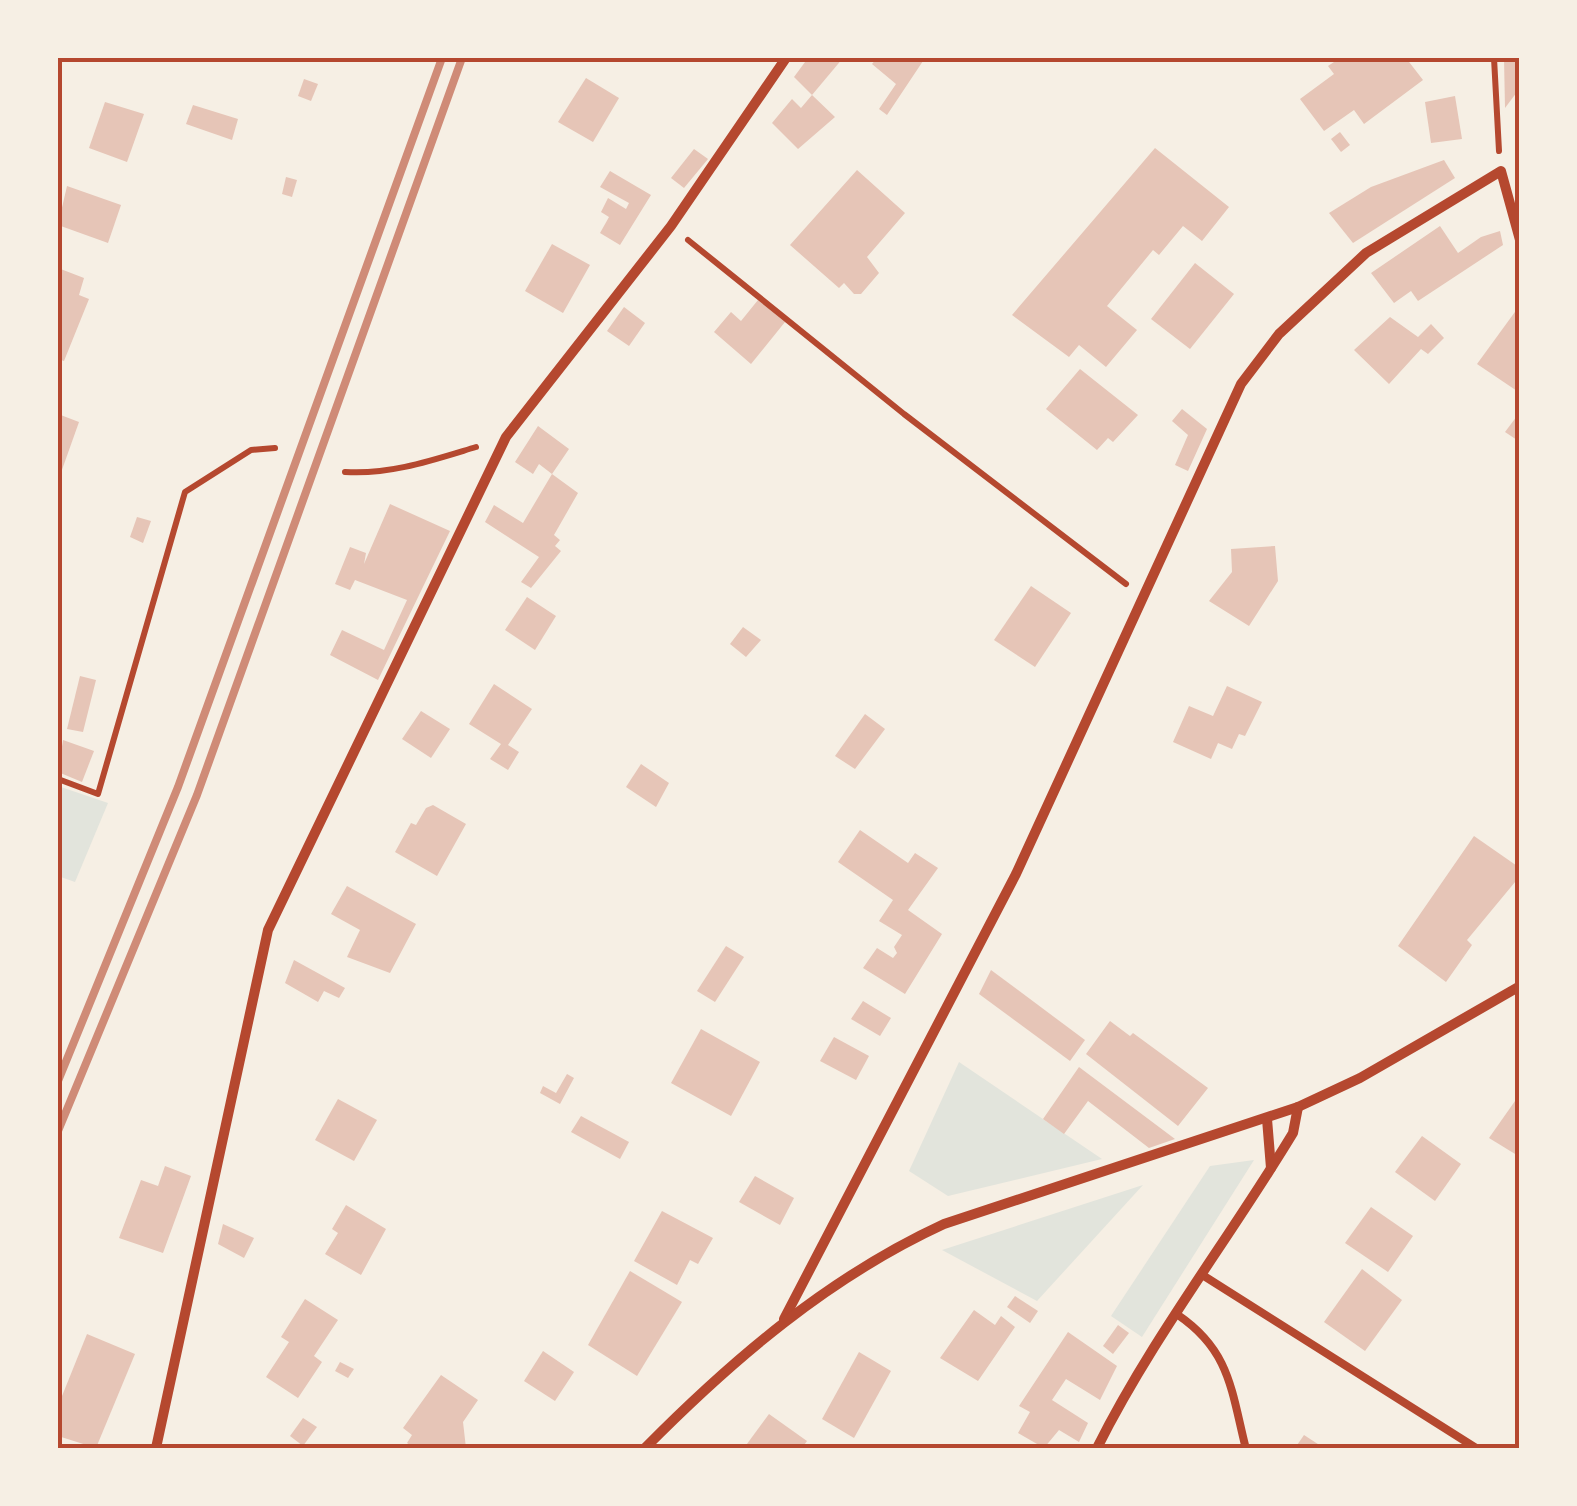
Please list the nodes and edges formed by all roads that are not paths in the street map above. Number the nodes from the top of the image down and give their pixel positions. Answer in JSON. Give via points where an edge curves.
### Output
{"nodes":[{"id":1,"x":786,"y":58,"type":"edge"},
{"id":2,"x":1520,"y":240,"type":"edge"},
{"id":3,"x":1520,"y":986,"type":"edge"},
{"id":4,"x":1298,"y":1107,"type":"junction"},
{"id":5,"x":1267,"y":1119,"type":"junction"},
{"id":6,"x":1271,"y":1169,"type":"junction"},
{"id":7,"x":1204,"y":1276,"type":"junction"},
{"id":8,"x":1178,"y":1315,"type":"junction"},
{"id":9,"x":784,"y":1319,"type":"junction"},
{"id":10,"x":1245,"y":1445,"type":"dead end"},
{"id":11,"x":156,"y":1448,"type":"edge"},
{"id":12,"x":645,"y":1448,"type":"edge"},
{"id":13,"x":1096,"y":1448,"type":"edge"},
{"id":14,"x":1476,"y":1448,"type":"edge"}],
"edges":[{"from":1,"to":11,"type":"street","via":[[671,226],[506,438],[268,930]]},
{"from":2,"to":9,"type":"street","via":[[1501,171],[1366,253],[1278,334],[1242,384],[1016,874]]},
{"from":3,"to":4,"type":"street"},
{"from":4,"to":5,"type":"street"},
{"from":4,"to":6,"type":"street","via":[[1293,1133]]},
{"from":5,"to":6,"type":"street"},
{"from":5,"to":9,"type":"street","via":[[944,1224]]},
{"from":6,"to":7,"type":"street"},
{"from":7,"to":8,"type":"street"},
{"from":7,"to":14,"type":"lane"},
{"from":8,"to":10,"type":"lane","via":[[1205,1334],[1225,1367]]},
{"from":8,"to":13,"type":"street","via":[[1132,1379]]},
{"from":9,"to":12,"type":"street"}]}
